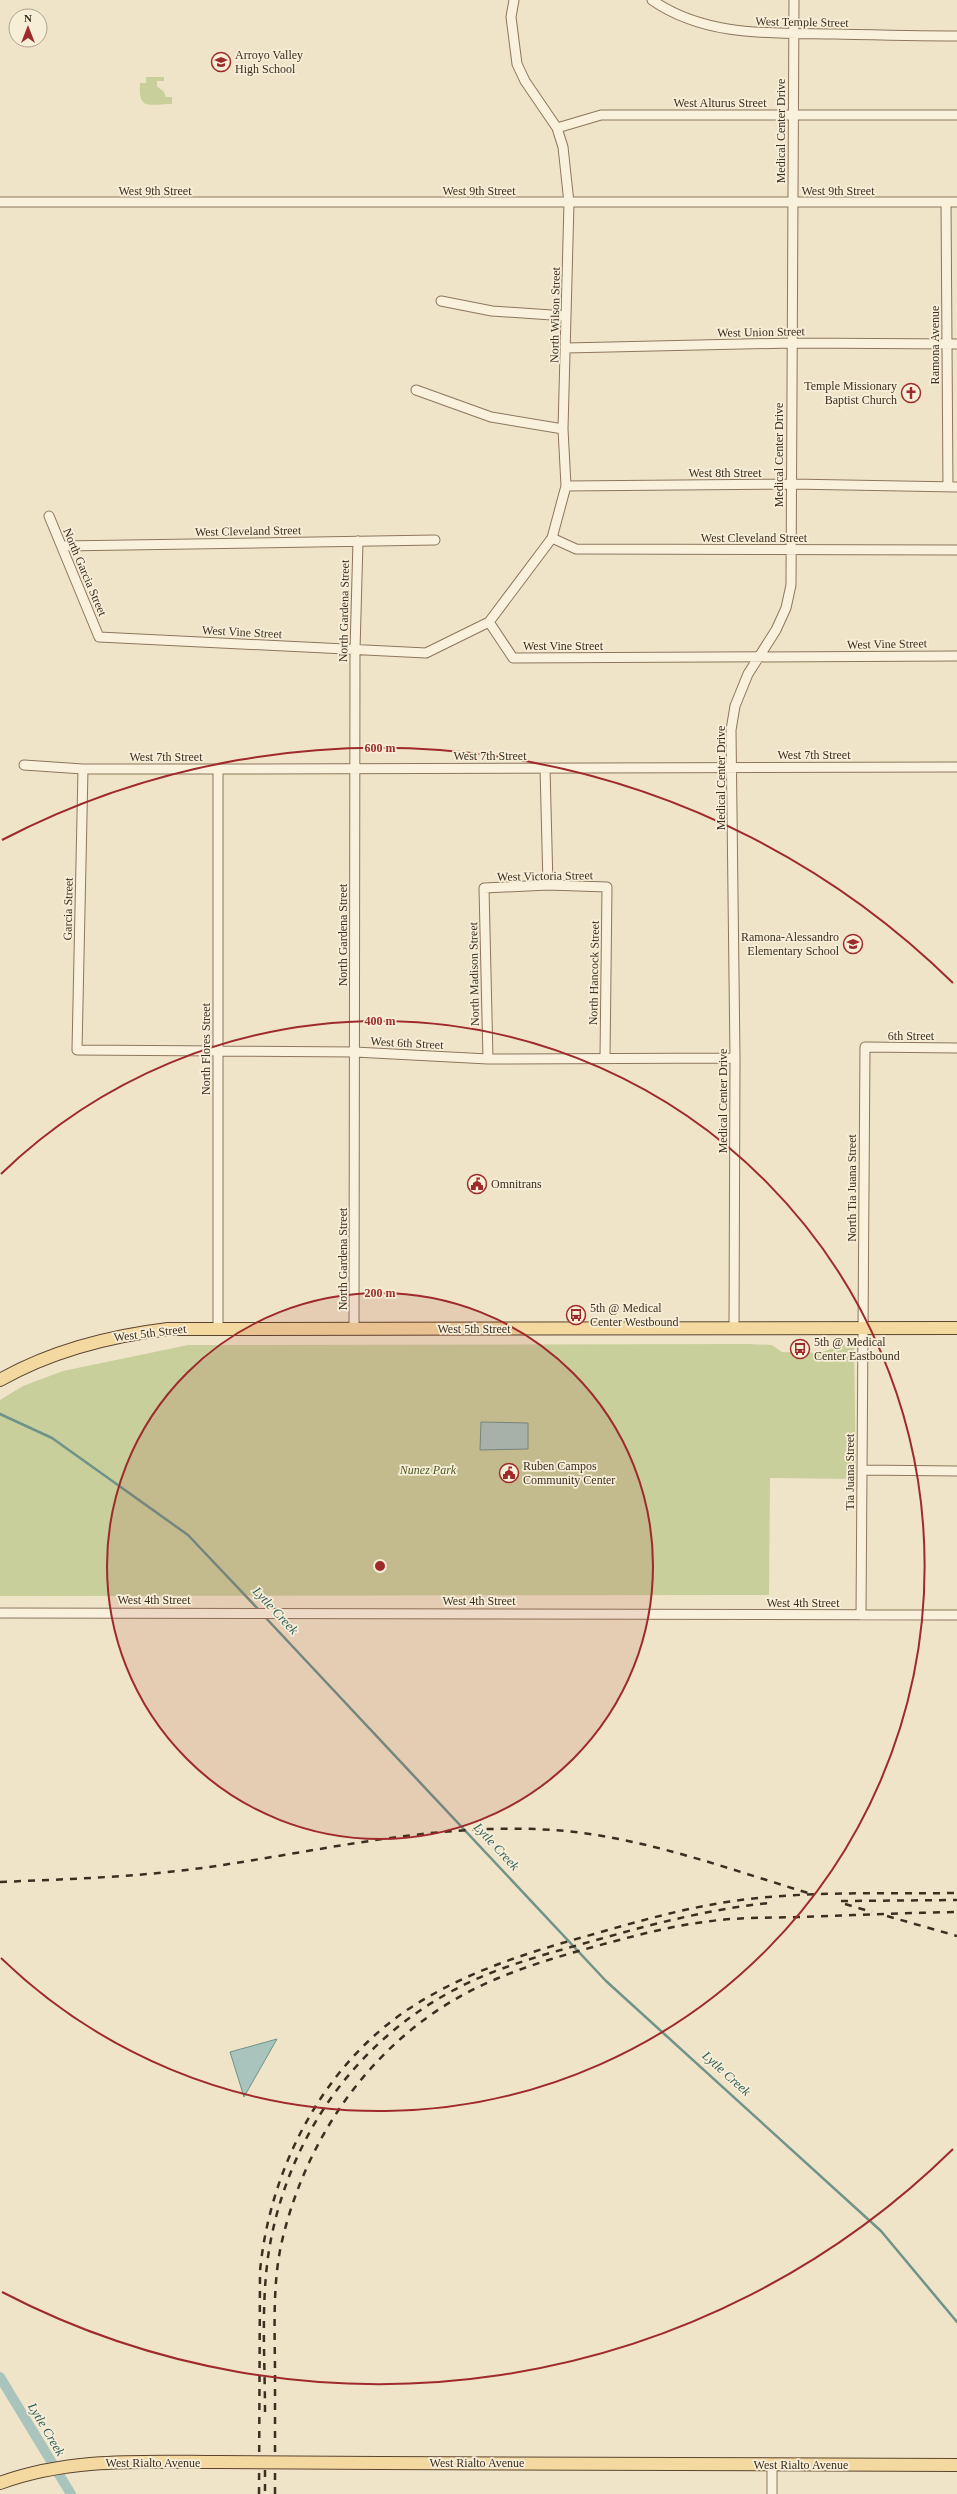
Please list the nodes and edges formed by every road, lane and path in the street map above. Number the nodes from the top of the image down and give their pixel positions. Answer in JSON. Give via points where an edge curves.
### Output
{"nodes":[{"id":1,"x":514,"y":0,"type":"edge"},
{"id":2,"x":652,"y":0,"type":"edge"},
{"id":3,"x":794,"y":0,"type":"edge"},
{"id":4,"x":793,"y":34,"type":"junction"},
{"id":5,"x":957,"y":36,"type":"edge"},
{"id":6,"x":793,"y":114,"type":"junction"},
{"id":7,"x":957,"y":115,"type":"edge"},
{"id":8,"x":556,"y":128,"type":"junction"},
{"id":9,"x":0,"y":202,"type":"edge"},
{"id":10,"x":946,"y":202,"type":"junction"},
{"id":11,"x":957,"y":202,"type":"edge"},
{"id":12,"x":569,"y":203,"type":"junction"},
{"id":13,"x":793,"y":203,"type":"junction"},
{"id":14,"x":441,"y":301,"type":"dead end"},
{"id":15,"x":566,"y":316,"type":"junction"},
{"id":16,"x":792,"y":343,"type":"junction"},
{"id":17,"x":946,"y":343,"type":"junction"},
{"id":18,"x":957,"y":344,"type":"edge"},
{"id":19,"x":566,"y":348,"type":"junction"},
{"id":20,"x":416,"y":390,"type":"dead end"},
{"id":21,"x":563,"y":429,"type":"junction"},
{"id":22,"x":792,"y":484,"type":"junction"},
{"id":23,"x":566,"y":486,"type":"junction"},
{"id":24,"x":953,"y":487,"type":"edge"},
{"id":25,"x":49,"y":516,"type":"dead end"},
{"id":26,"x":552,"y":538,"type":"junction"},
{"id":27,"x":436,"y":540,"type":"dead end"},
{"id":28,"x":358,"y":542,"type":"junction"},
{"id":29,"x":62,"y":546,"type":"junction"},
{"id":30,"x":957,"y":550,"type":"edge"},
{"id":31,"x":791,"y":551,"type":"junction"},
{"id":32,"x":489,"y":622,"type":"junction"},
{"id":33,"x":99,"y":637,"type":"joint"},
{"id":34,"x":356,"y":650,"type":"junction"},
{"id":35,"x":957,"y":656,"type":"edge"},
{"id":36,"x":759,"y":658,"type":"junction"},
{"id":37,"x":24,"y":765,"type":"dead end"},
{"id":38,"x":732,"y":767,"type":"junction"},
{"id":39,"x":957,"y":767,"type":"edge"},
{"id":40,"x":356,"y":768,"type":"junction"},
{"id":41,"x":545,"y":768,"type":"junction"},
{"id":42,"x":83,"y":769,"type":"junction"},
{"id":43,"x":218,"y":769,"type":"junction"},
{"id":44,"x":548,"y":885,"type":"junction"},
{"id":45,"x":607,"y":887,"type":"joint"},
{"id":46,"x":484,"y":888,"type":"joint"},
{"id":47,"x":865,"y":1048,"type":"joint"},
{"id":48,"x":957,"y":1048,"type":"edge"},
{"id":49,"x":77,"y":1050,"type":"joint"},
{"id":50,"x":218,"y":1051,"type":"junction"},
{"id":51,"x":356,"y":1052,"type":"junction"},
{"id":52,"x":605,"y":1058,"type":"junction"},
{"id":53,"x":735,"y":1058,"type":"junction"},
{"id":54,"x":488,"y":1059,"type":"junction"},
{"id":55,"x":218,"y":1328,"type":"junction"},
{"id":56,"x":354,"y":1328,"type":"junction"},
{"id":57,"x":863,"y":1328,"type":"junction"},
{"id":58,"x":957,"y":1328,"type":"edge"},
{"id":59,"x":734,"y":1329,"type":"junction"},
{"id":60,"x":1,"y":1379,"type":"edge"},
{"id":61,"x":862,"y":1470,"type":"junction"},
{"id":62,"x":957,"y":1471,"type":"edge"},
{"id":63,"x":0,"y":1613,"type":"edge"},
{"id":64,"x":957,"y":1614,"type":"edge"},
{"id":65,"x":861,"y":1615,"type":"junction"},
{"id":66,"x":772,"y":2465,"type":"junction"},
{"id":67,"x":957,"y":2465,"type":"edge"},
{"id":68,"x":0,"y":2483,"type":"edge"},
{"id":69,"x":772,"y":2494,"type":"edge"}],
"edges":[{"from":1,"to":8,"type":"street","name":"North Wilson Street","via":[[511,17],[517,64],[525,81]]},
{"from":2,"to":4,"type":"street","name":"West Temple Street","via":[[702,23],[746,33]]},
{"from":3,"to":4,"type":"street","name":"Medical Center Drive"},
{"from":4,"to":5,"type":"street","name":"West Temple Street"},
{"from":4,"to":6,"type":"street","name":"Medical Center Drive"},
{"from":6,"to":7,"type":"street","name":"West Alturus Street"},
{"from":6,"to":8,"type":"street","name":"West Alturus Street","via":[[601,116]]},
{"from":6,"to":13,"type":"street","name":"Medical Center Drive"},
{"from":8,"to":12,"type":"street","name":"North Wilson Street","via":[[563,147]]},
{"from":9,"to":12,"type":"street","name":"West 9th Street"},
{"from":10,"to":11,"type":"street","name":"West 9th Street"},
{"from":10,"to":13,"type":"street","name":"West 9th Street"},
{"from":10,"to":17,"type":"street","name":"Ramona Avenue"},
{"from":12,"to":13,"type":"street","name":"West 9th Street"},
{"from":12,"to":15,"type":"street","name":"North Wilson Street"},
{"from":13,"to":16,"type":"street","name":"Medical Center Drive"},
{"from":14,"to":15,"type":"street","via":[[492,311]]},
{"from":15,"to":19,"type":"street","name":"North Wilson Street"},
{"from":16,"to":17,"type":"street","name":"West Union Street"},
{"from":16,"to":19,"type":"street","name":"West Union Street"},
{"from":16,"to":22,"type":"street","name":"Medical Center Drive"},
{"from":17,"to":18,"type":"street","name":"West Union Street"},
{"from":17,"to":24,"type":"street","name":"Ramona Avenue"},
{"from":19,"to":21,"type":"street","name":"North Wilson Street"},
{"from":20,"to":21,"type":"street","via":[[491,417]]},
{"from":21,"to":23,"type":"street","name":"North Wilson Street"},
{"from":22,"to":23,"type":"street","name":"West 8th Street"},
{"from":22,"to":24,"type":"street","name":"West 8th Street"},
{"from":22,"to":31,"type":"street","name":"Medical Center Drive"},
{"from":23,"to":26,"type":"street","name":"North Wilson Street"},
{"from":25,"to":29,"type":"street","name":"North Garcia Street"},
{"from":26,"to":31,"type":"street","name":"West Cleveland Street","via":[[576,549]]},
{"from":26,"to":32,"type":"street","name":"North Wilson Street"},
{"from":27,"to":28,"type":"street","name":"West Cleveland Street"},
{"from":28,"to":29,"type":"street","name":"West Cleveland Street"},
{"from":28,"to":34,"type":"street","name":"North Gardena Street"},
{"from":29,"to":33,"type":"street","name":"North Garcia Street"},
{"from":30,"to":31,"type":"street","name":"West Cleveland Street"},
{"from":31,"to":36,"type":"street","name":"Medical Center Drive","via":[[791,585],[786,608]]},
{"from":32,"to":34,"type":"street","name":"West Vine Street","via":[[426,653]]},
{"from":32,"to":36,"type":"street","name":"West Vine Street","via":[[513,658]]},
{"from":33,"to":34,"type":"street","name":"West Vine Street"},
{"from":34,"to":40,"type":"street","name":"North Gardena Street"},
{"from":35,"to":36,"type":"street","name":"West Vine Street"},
{"from":36,"to":38,"type":"street","name":"Medical Center Drive","via":[[748,674],[735,706],[731,730]]},
{"from":37,"to":42,"type":"street","name":"West 7th Street"},
{"from":38,"to":39,"type":"street","name":"West 7th Street"},
{"from":38,"to":41,"type":"street","name":"West 7th Street"},
{"from":38,"to":53,"type":"street","name":"Medical Center Drive"},
{"from":40,"to":41,"type":"street","name":"West 7th Street"},
{"from":40,"to":43,"type":"street","name":"West 7th Street"},
{"from":40,"to":51,"type":"street","name":"North Gardena Street"},
{"from":41,"to":44,"type":"street"},
{"from":42,"to":43,"type":"street","name":"West 7th Street"},
{"from":42,"to":49,"type":"street","name":"Garcia Street"},
{"from":43,"to":50,"type":"street","name":"North Flores Street"},
{"from":44,"to":45,"type":"street","name":"West Victoria Street"},
{"from":44,"to":46,"type":"street","name":"West Victoria Street"},
{"from":45,"to":52,"type":"street","name":"North Hancock Street"},
{"from":46,"to":54,"type":"street","name":"North Madison Street"},
{"from":47,"to":48,"type":"street","name":"6th Street"},
{"from":47,"to":57,"type":"street","name":"North Tia Juana Street"},
{"from":49,"to":50,"type":"street","name":"West 6th Street"},
{"from":50,"to":51,"type":"street","name":"West 6th Street"},
{"from":50,"to":55,"type":"street","name":"North Flores Street"},
{"from":51,"to":54,"type":"street","name":"West 6th Street"},
{"from":51,"to":56,"type":"street","name":"North Gardena Street"},
{"from":52,"to":53,"type":"street","name":"West 6th Street"},
{"from":52,"to":54,"type":"street","name":"West 6th Street"},
{"from":53,"to":59,"type":"street","name":"Medical Center Drive"},
{"from":55,"to":56,"type":"main road","name":"West 5th Street"},
{"from":55,"to":60,"type":"main road","name":"West 5th Street","via":[[168,1329],[100,1340],[70,1348]]},
{"from":56,"to":59,"type":"main road","name":"West 5th Street"},
{"from":57,"to":58,"type":"main road","name":"West 5th Street"},
{"from":57,"to":59,"type":"main road","name":"West 5th Street"},
{"from":57,"to":61,"type":"street","name":"Tia Juana Street"},
{"from":61,"to":62,"type":"street"},
{"from":61,"to":65,"type":"street","name":"Tia Juana Street"},
{"from":63,"to":65,"type":"street","name":"West 4th Street"},
{"from":64,"to":65,"type":"street","name":"West 4th Street"},
{"from":66,"to":67,"type":"main road","name":"West Rialto Avenue"},
{"from":66,"to":68,"type":"main road","name":"West Rialto Avenue","bridge":true,"via":[[90,2463],[36,2472]]},
{"from":66,"to":69,"type":"street"}]}
